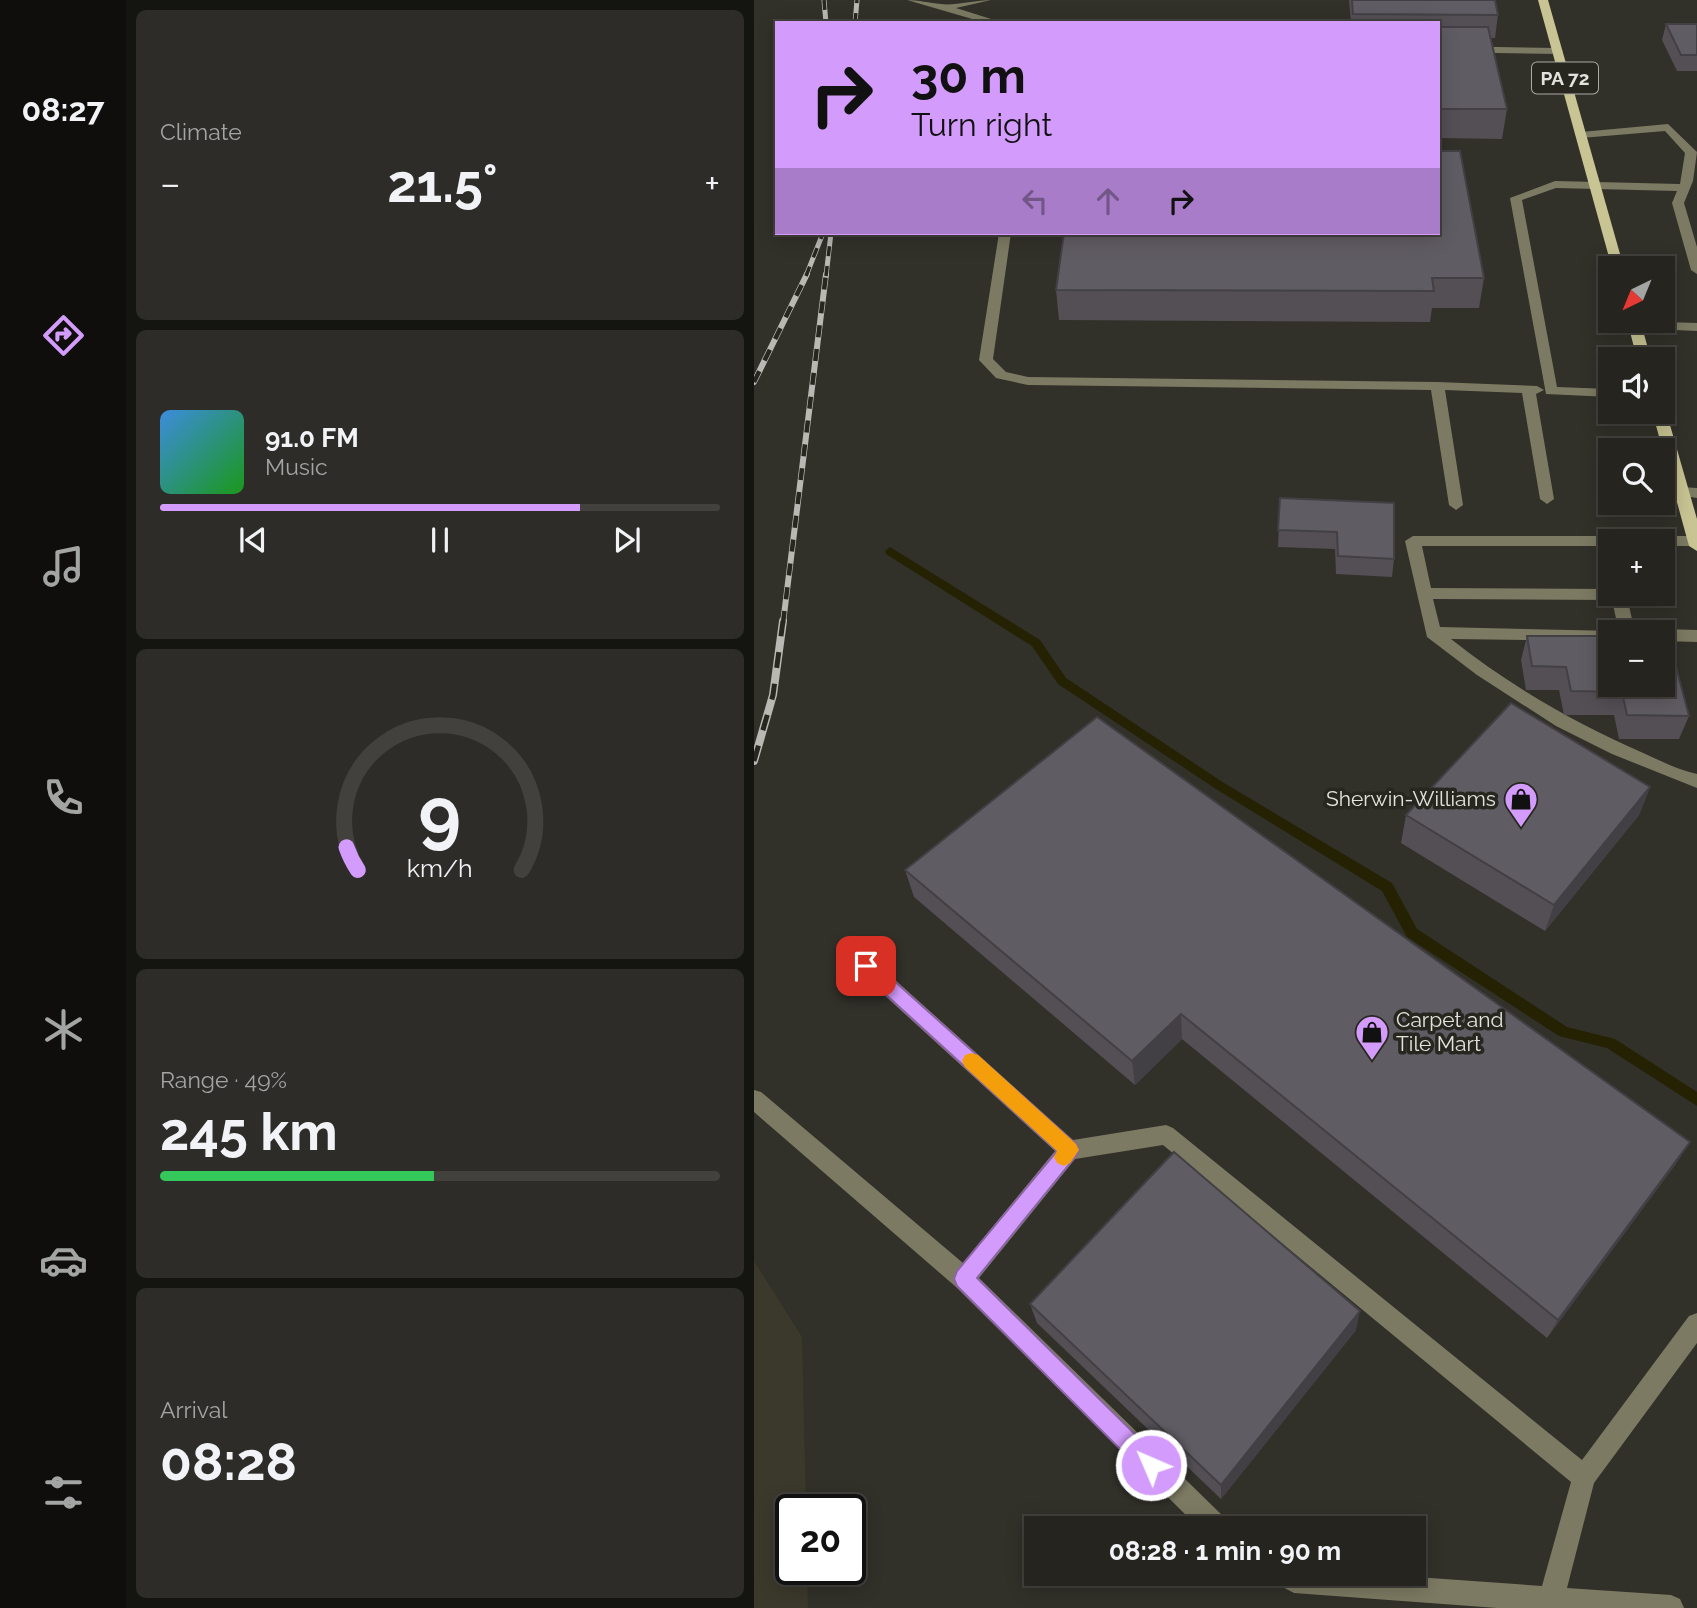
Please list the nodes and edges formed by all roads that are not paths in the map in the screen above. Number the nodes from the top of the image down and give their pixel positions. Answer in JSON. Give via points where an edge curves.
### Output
{"nodes":[{"id":1,"x":912,"y":0,"type":"edge"},
{"id":2,"x":986,"y":0,"type":"edge"},
{"id":3,"x":1543,"y":0,"type":"edge"},
{"id":4,"x":940,"y":8,"type":"junction"},
{"id":5,"x":991,"y":21,"type":"edge"},
{"id":6,"x":1440,"y":49,"type":"edge"},
{"id":7,"x":1558,"y":51,"type":"junction"},
{"id":8,"x":1581,"y":135,"type":"junction"},
{"id":9,"x":1694,"y":152,"type":"edge"},
{"id":10,"x":1595,"y":184,"type":"junction"},
{"id":11,"x":1684,"y":188,"type":"junction"},
{"id":12,"x":1005,"y":235,"type":"edge"},
{"id":13,"x":1615,"y":256,"type":"edge"},
{"id":14,"x":1697,"y":270,"type":"edge"},
{"id":15,"x":1675,"y":326,"type":"edge"},
{"id":16,"x":1697,"y":327,"type":"edge"},
{"id":17,"x":1437,"y":386,"type":"junction"},
{"id":18,"x":1528,"y":389,"type":"junction"},
{"id":19,"x":1551,"y":391,"type":"junction"},
{"id":20,"x":1598,"y":393,"type":"edge"},
{"id":21,"x":1664,"y":424,"type":"edge"},
{"id":22,"x":1689,"y":492,"type":"edge"},
{"id":23,"x":1547,"y":499,"type":"dead end"},
{"id":24,"x":1456,"y":505,"type":"dead end"},
{"id":25,"x":1598,"y":541,"type":"edge"},
{"id":26,"x":1675,"y":543,"type":"edge"},
{"id":27,"x":1696,"y":543,"type":"edge"},
{"id":28,"x":1424,"y":593,"type":"junction"},
{"id":29,"x":1598,"y":594,"type":"edge"},
{"id":30,"x":1433,"y":633,"type":"junction"},
{"id":31,"x":1598,"y":635,"type":"edge"},
{"id":32,"x":1675,"y":635,"type":"edge"},
{"id":33,"x":1697,"y":636,"type":"edge"},
{"id":34,"x":1697,"y":781,"type":"edge"},
{"id":35,"x":866,"y":966,"type":"dead end"},
{"id":36,"x":754,"y":1099,"type":"edge"},
{"id":37,"x":1069,"y":1150,"type":"junction"},
{"id":38,"x":964,"y":1279,"type":"junction"},
{"id":39,"x":1697,"y":1324,"type":"edge"},
{"id":40,"x":1584,"y":1476,"type":"junction"},
{"id":41,"x":1205,"y":1516,"type":"edge"},
{"id":42,"x":1362,"y":1586,"type":"edge"},
{"id":43,"x":1551,"y":1600,"type":"junction"},
{"id":44,"x":1670,"y":1608,"type":"edge"}],
"edges":[{"from":1,"to":4,"type":"street"},
{"from":2,"to":4,"type":"street"},
{"from":3,"to":7,"type":"main road","number":"PA 72"},
{"from":4,"to":5,"type":"street"},
{"from":6,"to":7,"type":"street"},
{"from":7,"to":8,"type":"main road","number":"PA 72"},
{"from":8,"to":9,"type":"street","via":[[1668,127]]},
{"from":8,"to":10,"type":"main road","number":"PA 72"},
{"from":9,"to":11,"type":"street"},
{"from":10,"to":11,"type":"street"},
{"from":10,"to":13,"type":"main road","number":"PA 72"},
{"from":10,"to":19,"type":"street","via":[[1555,186],[1516,198]]},
{"from":11,"to":14,"type":"street","via":[[1678,203]]},
{"from":12,"to":17,"type":"street","via":[[986,360],[1001,375],[1028,381]]},
{"from":15,"to":16,"type":"street"},
{"from":17,"to":18,"type":"street"},
{"from":17,"to":24,"type":"street"},
{"from":18,"to":19,"type":"street"},
{"from":18,"to":23,"type":"street"},
{"from":19,"to":20,"type":"street"},
{"from":21,"to":22,"type":"main road"},
{"from":22,"to":27,"type":"main road"},
{"from":25,"to":28,"type":"street","via":[[1413,541]]},
{"from":26,"to":27,"type":"street"},
{"from":28,"to":29,"type":"street"},
{"from":28,"to":30,"type":"street"},
{"from":30,"to":31,"type":"street"},
{"from":30,"to":34,"type":"street","via":[[1503,687],[1613,748]]},
{"from":32,"to":33,"type":"street"},
{"from":35,"to":37,"type":"street"},
{"from":36,"to":38,"type":"street"},
{"from":37,"to":38,"type":"street"},
{"from":37,"to":40,"type":"street","via":[[1166,1135]]},
{"from":38,"to":41,"type":"street"},
{"from":39,"to":40,"type":"street"},
{"from":40,"to":43,"type":"street"},
{"from":42,"to":43,"type":"street"},
{"from":43,"to":44,"type":"street"}]}
